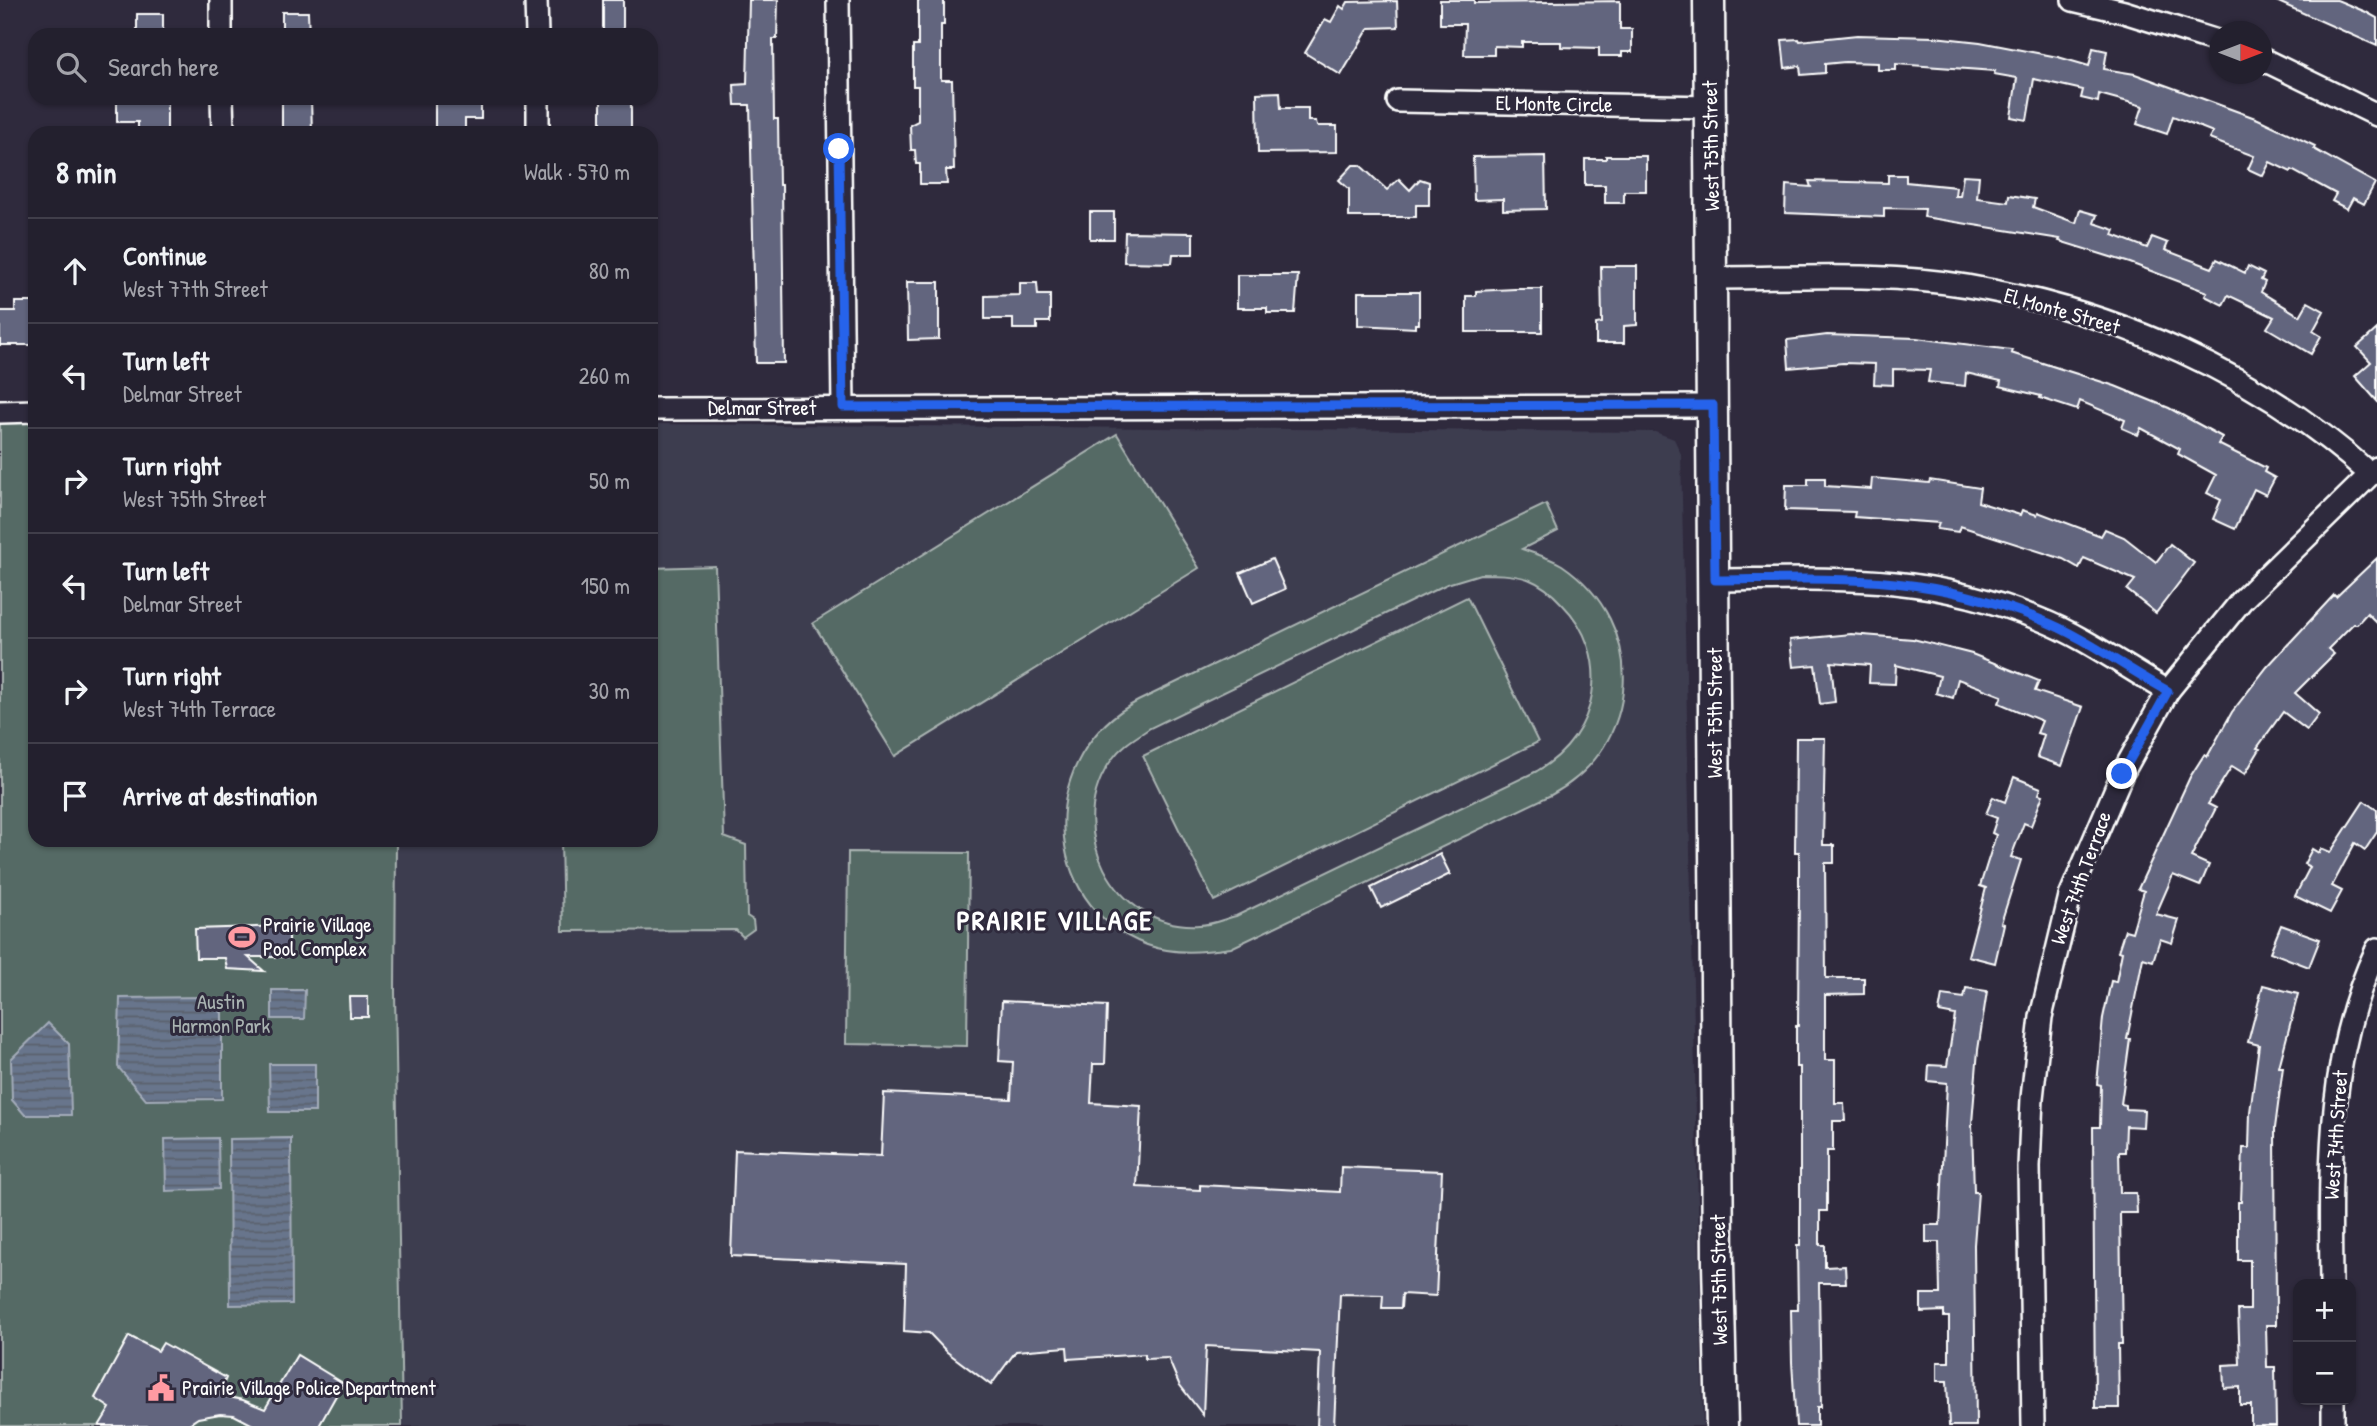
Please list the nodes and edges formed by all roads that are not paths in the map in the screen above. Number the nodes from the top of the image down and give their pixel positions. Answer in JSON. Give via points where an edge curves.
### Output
{"nodes":[{"id":1,"x":221,"y":0,"type":"edge"},
{"id":2,"x":536,"y":0,"type":"edge"},
{"id":3,"x":838,"y":0,"type":"edge"},
{"id":4,"x":1709,"y":0,"type":"edge"},
{"id":5,"x":2073,"y":0,"type":"edge"},
{"id":6,"x":2128,"y":0,"type":"edge"},
{"id":7,"x":2143,"y":17,"type":"junction"},
{"id":8,"x":222,"y":28,"type":"edge"},
{"id":9,"x":537,"y":28,"type":"edge"},
{"id":10,"x":2209,"y":38,"type":"edge"},
{"id":11,"x":2272,"y":64,"type":"edge"},
{"id":12,"x":1398,"y":101,"type":"dead end"},
{"id":13,"x":222,"y":105,"type":"edge"},
{"id":14,"x":538,"y":105,"type":"edge"},
{"id":15,"x":1711,"y":107,"type":"junction"},
{"id":16,"x":2377,"y":115,"type":"edge"},
{"id":17,"x":223,"y":126,"type":"edge"},
{"id":18,"x":538,"y":126,"type":"edge"},
{"id":19,"x":1713,"y":278,"type":"junction"},
{"id":20,"x":1713,"y":405,"type":"junction"},
{"id":21,"x":843,"y":407,"type":"junction"},
{"id":22,"x":658,"y":409,"type":"edge"},
{"id":23,"x":28,"y":411,"type":"edge"},
{"id":24,"x":0,"y":412,"type":"edge"},
{"id":25,"x":2373,"y":471,"type":"edge"},
{"id":26,"x":1715,"y":580,"type":"junction"},
{"id":27,"x":2168,"y":691,"type":"junction"},
{"id":28,"x":2377,"y":949,"type":"edge"},
{"id":29,"x":2332,"y":1279,"type":"edge"},
{"id":30,"x":2333,"y":1405,"type":"edge"},
{"id":31,"x":1722,"y":1426,"type":"edge"},
{"id":32,"x":2033,"y":1426,"type":"edge"},
{"id":33,"x":2333,"y":1426,"type":"edge"}],
"edges":[{"from":1,"to":8,"type":"street"},
{"from":2,"to":9,"type":"street"},
{"from":3,"to":21,"type":"street"},
{"from":4,"to":15,"type":"main road","name":"West 75th Street"},
{"from":5,"to":7,"type":"street"},
{"from":6,"to":7,"type":"street"},
{"from":7,"to":10,"type":"street"},
{"from":11,"to":16,"type":"street"},
{"from":12,"to":15,"type":"street","name":"El Monte Circle"},
{"from":13,"to":17,"type":"street"},
{"from":14,"to":18,"type":"street"},
{"from":15,"to":19,"type":"main road","name":"West 75th Street"},
{"from":19,"to":20,"type":"main road","name":"West 75th Street"},
{"from":19,"to":25,"type":"street","name":"El Monte Street","via":[[1878,277],[1965,285],[2044,302],[2180,351],[2260,395]]},
{"from":20,"to":21,"type":"street","name":"Delmar Street"},
{"from":20,"to":26,"type":"main road","name":"West 75th Street"},
{"from":21,"to":22,"type":"street","name":"Delmar Street"},
{"from":23,"to":24,"type":"street"},
{"from":25,"to":27,"type":"street","name":"West 74th Terrace","via":[[2242,600]]},
{"from":26,"to":27,"type":"street","via":[[1862,578],[1976,596],[2083,640]]},
{"from":26,"to":31,"type":"main road","name":"West 75th Street","via":[[1717,1264]]},
{"from":27,"to":32,"type":"street","name":"West 74th Terrace","via":[[2093,835],[2070,896],[2041,1017],[2029,1167]]},
{"from":28,"to":29,"type":"street","name":"West 74th Street","via":[[2353,1012],[2332,1119]]},
{"from":30,"to":33,"type":"street"}]}
